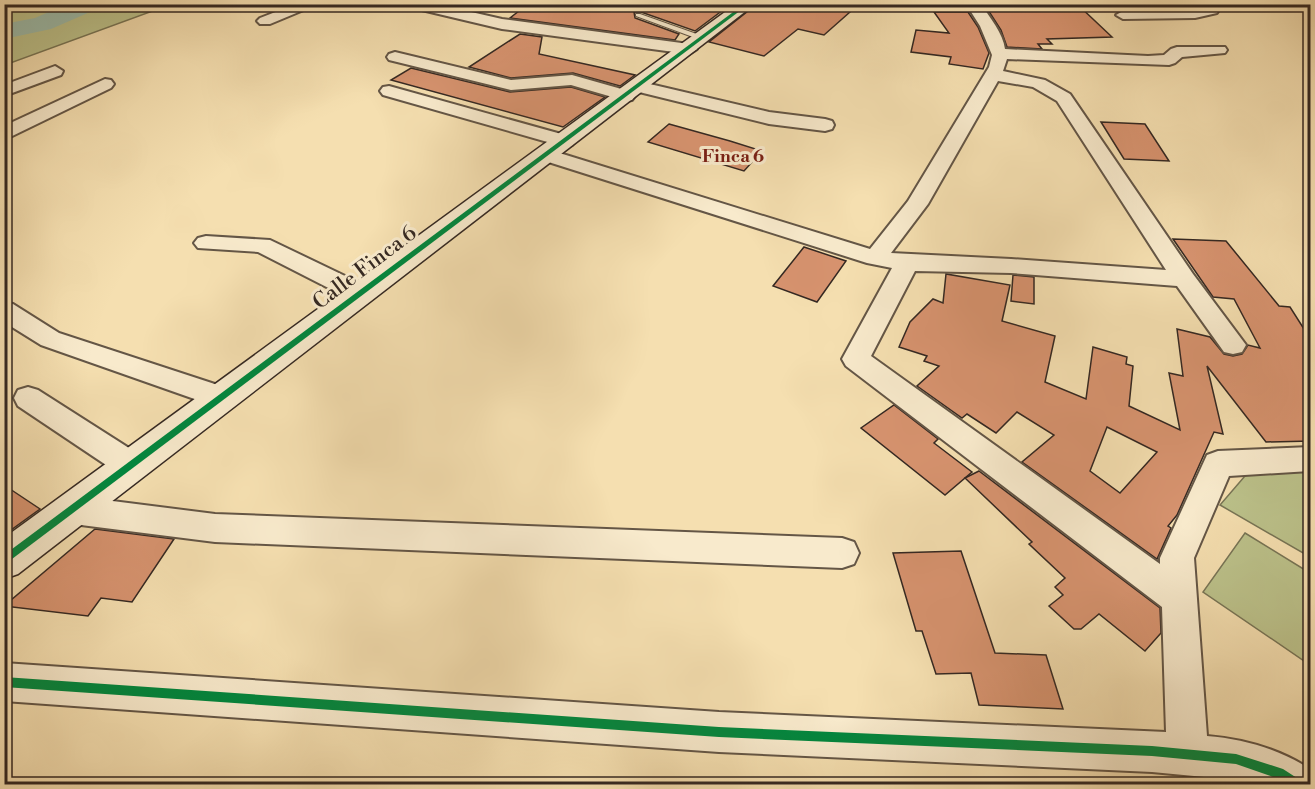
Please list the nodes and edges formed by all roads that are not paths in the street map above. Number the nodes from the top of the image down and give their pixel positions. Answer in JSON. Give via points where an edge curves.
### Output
{"nodes":[{"id":1,"x":311,"y":4,"type":"edge"},
{"id":2,"x":414,"y":4,"type":"edge"},
{"id":3,"x":747,"y":4,"type":"edge"},
{"id":4,"x":973,"y":4,"type":"edge"},
{"id":5,"x":1216,"y":4,"type":"edge"},
{"id":6,"x":501,"y":9,"type":"dead end"},
{"id":7,"x":638,"y":15,"type":"dead end"},
{"id":8,"x":1123,"y":15,"type":"dead end"},
{"id":9,"x":480,"y":19,"type":"junction"},
{"id":10,"x":265,"y":21,"type":"dead end"},
{"id":11,"x":696,"y":44,"type":"junction"},
{"id":12,"x":1219,"y":50,"type":"dead end"},
{"id":13,"x":1000,"y":54,"type":"junction"},
{"id":14,"x":394,"y":57,"type":"dead end"},
{"id":15,"x":56,"y":72,"type":"dead end"},
{"id":16,"x":992,"y":75,"type":"junction"},
{"id":17,"x":105,"y":84,"type":"dead end"},
{"id":18,"x":4,"y":91,"type":"edge"},
{"id":19,"x":389,"y":91,"type":"dead end"},
{"id":20,"x":632,"y":91,"type":"junction"},
{"id":21,"x":825,"y":125,"type":"dead end"},
{"id":22,"x":4,"y":134,"type":"edge"},
{"id":23,"x":555,"y":148,"type":"junction"},
{"id":24,"x":206,"y":243,"type":"dead end"},
{"id":25,"x":875,"y":258,"type":"junction"},
{"id":26,"x":907,"y":263,"type":"junction"},
{"id":27,"x":1184,"y":279,"type":"junction"},
{"id":28,"x":361,"y":294,"type":"junction"},
{"id":29,"x":4,"y":310,"type":"edge"},
{"id":30,"x":1233,"y":345,"type":"dead end"},
{"id":31,"x":28,"y":398,"type":"dead end"},
{"id":32,"x":223,"y":398,"type":"junction"},
{"id":33,"x":1311,"y":459,"type":"edge"},
{"id":34,"x":132,"y":466,"type":"junction"},
{"id":35,"x":73,"y":510,"type":"junction"},
{"id":36,"x":842,"y":553,"type":"dead end"},
{"id":37,"x":4,"y":561,"type":"edge"},
{"id":38,"x":1180,"y":599,"type":"junction"},
{"id":39,"x":4,"y":682,"type":"edge"},
{"id":40,"x":1188,"y":754,"type":"junction"},
{"id":41,"x":1296,"y":784,"type":"edge"}],
"edges":[{"from":1,"to":10,"type":"street"},
{"from":2,"to":9,"type":"street"},
{"from":3,"to":11,"type":"street","name":"Calle Finca 6"},
{"from":4,"to":13,"type":"street"},
{"from":5,"to":8,"type":"street","via":[[1212,10],[1195,14]]},
{"from":6,"to":9,"type":"street"},
{"from":7,"to":11,"type":"lane"},
{"from":9,"to":11,"type":"street"},
{"from":11,"to":20,"type":"street","name":"Calle Finca 6"},
{"from":12,"to":13,"type":"street","via":[[1177,52],[1169,60],[1148,61]]},
{"from":13,"to":16,"type":"street"},
{"from":14,"to":20,"type":"street","via":[[511,86],[572,80]]},
{"from":15,"to":18,"type":"street"},
{"from":16,"to":25,"type":"street","via":[[917,204]]},
{"from":16,"to":27,"type":"street","via":[[1030,80],[1053,88],[1064,98]]},
{"from":17,"to":22,"type":"street"},
{"from":19,"to":23,"type":"street"},
{"from":20,"to":21,"type":"street"},
{"from":20,"to":23,"type":"street","name":"Calle Finca 6"},
{"from":23,"to":25,"type":"street"},
{"from":23,"to":28,"type":"street","name":"Calle Finca 6"},
{"from":24,"to":28,"type":"street","via":[[262,245]]},
{"from":25,"to":26,"type":"street"},
{"from":26,"to":27,"type":"street","via":[[1011,266]]},
{"from":26,"to":38,"type":"street","via":[[856,359]]},
{"from":27,"to":30,"type":"street"},
{"from":28,"to":32,"type":"street","name":"Calle Finca 6"},
{"from":29,"to":32,"type":"street","via":[[50,339]]},
{"from":31,"to":34,"type":"street"},
{"from":32,"to":34,"type":"street","name":"Calle Finca 6"},
{"from":33,"to":38,"type":"street","via":[[1218,464],[1177,558]]},
{"from":34,"to":35,"type":"street","name":"Calle Finca 6"},
{"from":35,"to":36,"type":"street","via":[[215,528]]},
{"from":35,"to":37,"type":"street","name":"Calle Finca 6"},
{"from":38,"to":40,"type":"street"},
{"from":39,"to":40,"type":"street","via":[[719,732]]},
{"from":40,"to":41,"type":"street","via":[[1236,759],[1279,773]]}]}
